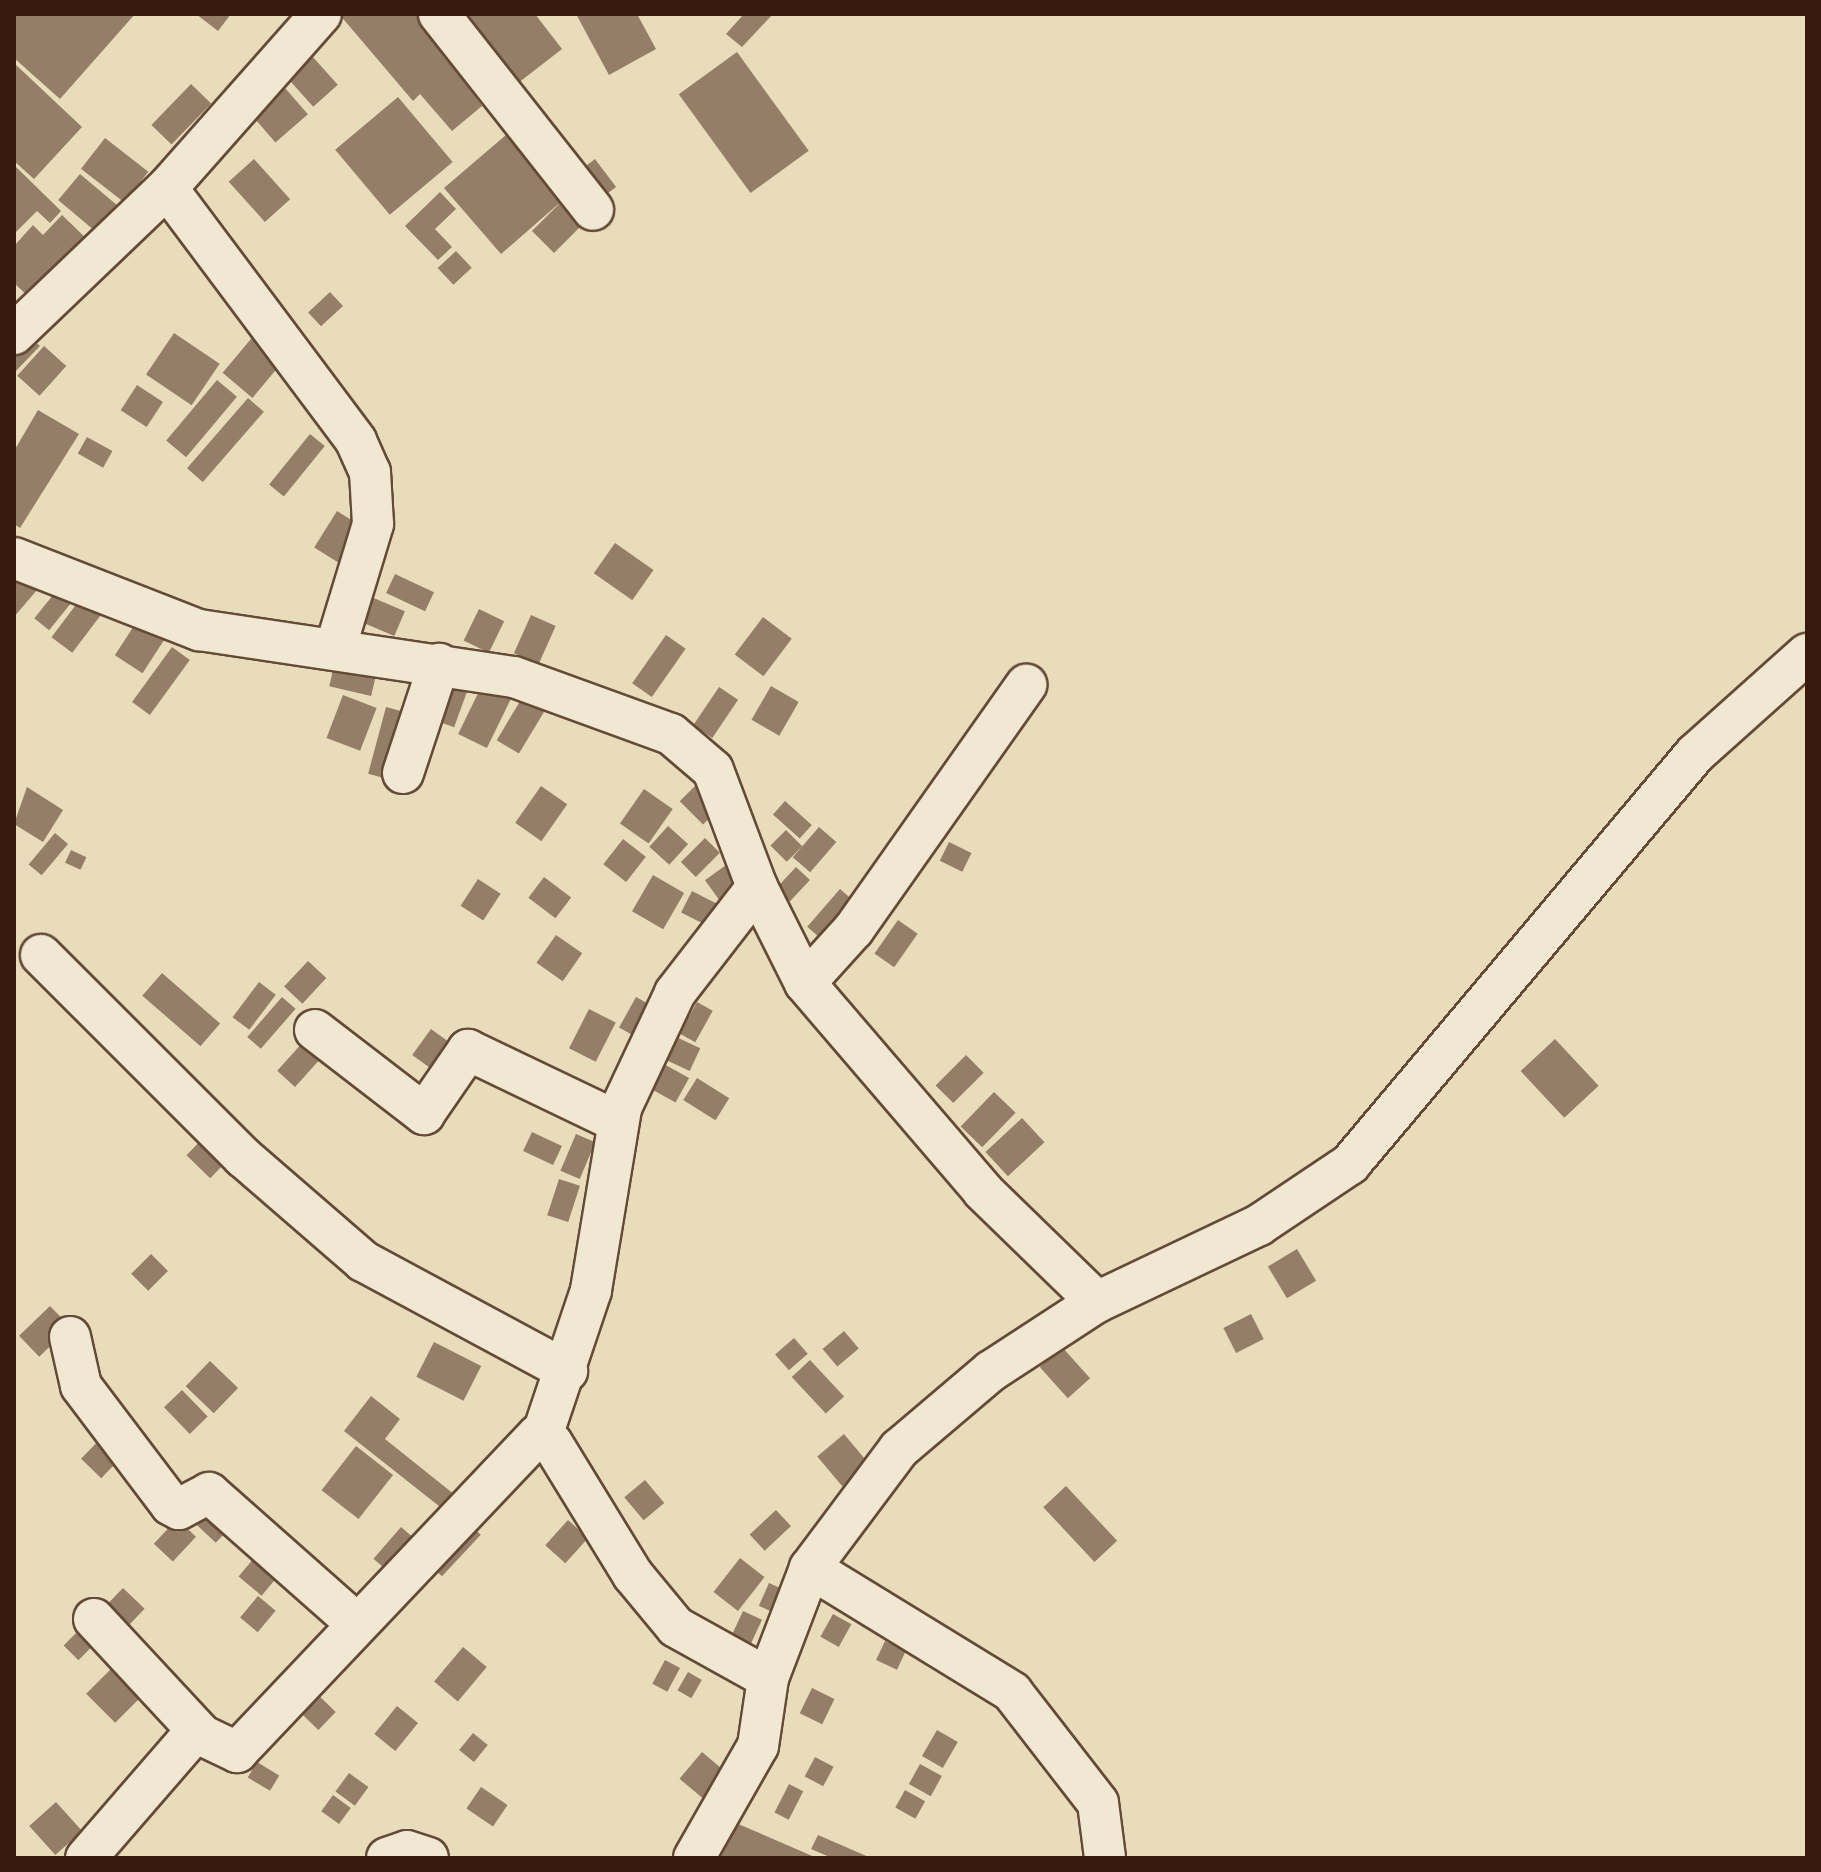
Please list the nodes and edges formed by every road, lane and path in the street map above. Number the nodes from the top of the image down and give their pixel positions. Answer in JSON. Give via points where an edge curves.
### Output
{"nodes":[{"id":1,"x":321,"y":14,"type":"edge"},
{"id":2,"x":439,"y":14,"type":"edge"},
{"id":3,"x":167,"y":188,"type":"junction"},
{"id":4,"x":593,"y":210,"type":"dead end"},
{"id":5,"x":14,"y":334,"type":"edge"},
{"id":6,"x":14,"y":558,"type":"edge"},
{"id":7,"x":336,"y":646,"type":"junction"},
{"id":8,"x":1807,"y":654,"type":"edge"},
{"id":9,"x":439,"y":664,"type":"junction"},
{"id":10,"x":1026,"y":685,"type":"dead end"},
{"id":11,"x":403,"y":773,"type":"dead end"},
{"id":12,"x":757,"y":887,"type":"junction"},
{"id":13,"x":41,"y":955,"type":"dead end"},
{"id":14,"x":805,"y":983,"type":"junction"},
{"id":15,"x":315,"y":1030,"type":"dead end"},
{"id":16,"x":616,"y":1121,"type":"junction"},
{"id":17,"x":1097,"y":1302,"type":"junction"},
{"id":18,"x":70,"y":1337,"type":"dead end"},
{"id":19,"x":567,"y":1371,"type":"junction"},
{"id":20,"x":542,"y":1436,"type":"junction"},
{"id":21,"x":810,"y":1568,"type":"junction"},
{"id":22,"x":94,"y":1619,"type":"dead end"},
{"id":23,"x":356,"y":1623,"type":"junction"},
{"id":24,"x":768,"y":1678,"type":"junction"},
{"id":25,"x":199,"y":1732,"type":"junction"},
{"id":26,"x":86,"y":1858,"type":"edge"},
{"id":27,"x":387,"y":1858,"type":"edge"},
{"id":28,"x":428,"y":1858,"type":"edge"},
{"id":29,"x":694,"y":1858,"type":"edge"},
{"id":30,"x":1105,"y":1858,"type":"edge"}],
"edges":[{"from":1,"to":3,"type":"street"},
{"from":2,"to":4,"type":"street"},
{"from":3,"to":5,"type":"street"},
{"from":3,"to":7,"type":"street","via":[[356,441],[370,472],[373,524]]},
{"from":6,"to":7,"type":"street","via":[[199,630]]},
{"from":7,"to":9,"type":"street"},
{"from":8,"to":17,"type":"street","via":[[1695,754],[1368,1148],[1291,1207]]},
{"from":9,"to":11,"type":"street"},
{"from":9,"to":12,"type":"street","via":[[601,704],[671,734],[713,770]]},
{"from":10,"to":14,"type":"street","via":[[854,929]]},
{"from":12,"to":14,"type":"street"},
{"from":12,"to":16,"type":"street","via":[[675,993]]},
{"from":13,"to":19,"type":"street","via":[[243,1157],[363,1261]]},
{"from":14,"to":17,"type":"street","via":[[983,1191]]},
{"from":15,"to":16,"type":"street","via":[[424,1114],[468,1050]]},
{"from":16,"to":19,"type":"street","via":[[600,1252]]},
{"from":17,"to":21,"type":"street","via":[[936,1414],[873,1479]]},
{"from":18,"to":23,"type":"street","via":[[85,1393],[171,1505],[179,1509],[209,1493]]},
{"from":19,"to":20,"type":"street"},
{"from":20,"to":23,"type":"street","via":[[527,1440]]},
{"from":20,"to":24,"type":"street","via":[[668,1619],[712,1653]]},
{"from":21,"to":24,"type":"street"},
{"from":21,"to":30,"type":"street","via":[[1012,1692],[1098,1803]]},
{"from":22,"to":25,"type":"street"},
{"from":23,"to":25,"type":"street","via":[[237,1752],[227,1753]]},
{"from":24,"to":29,"type":"street","via":[[758,1746]]},
{"from":25,"to":26,"type":"street"},
{"from":27,"to":28,"type":"street","via":[[407,1851]]}]}
